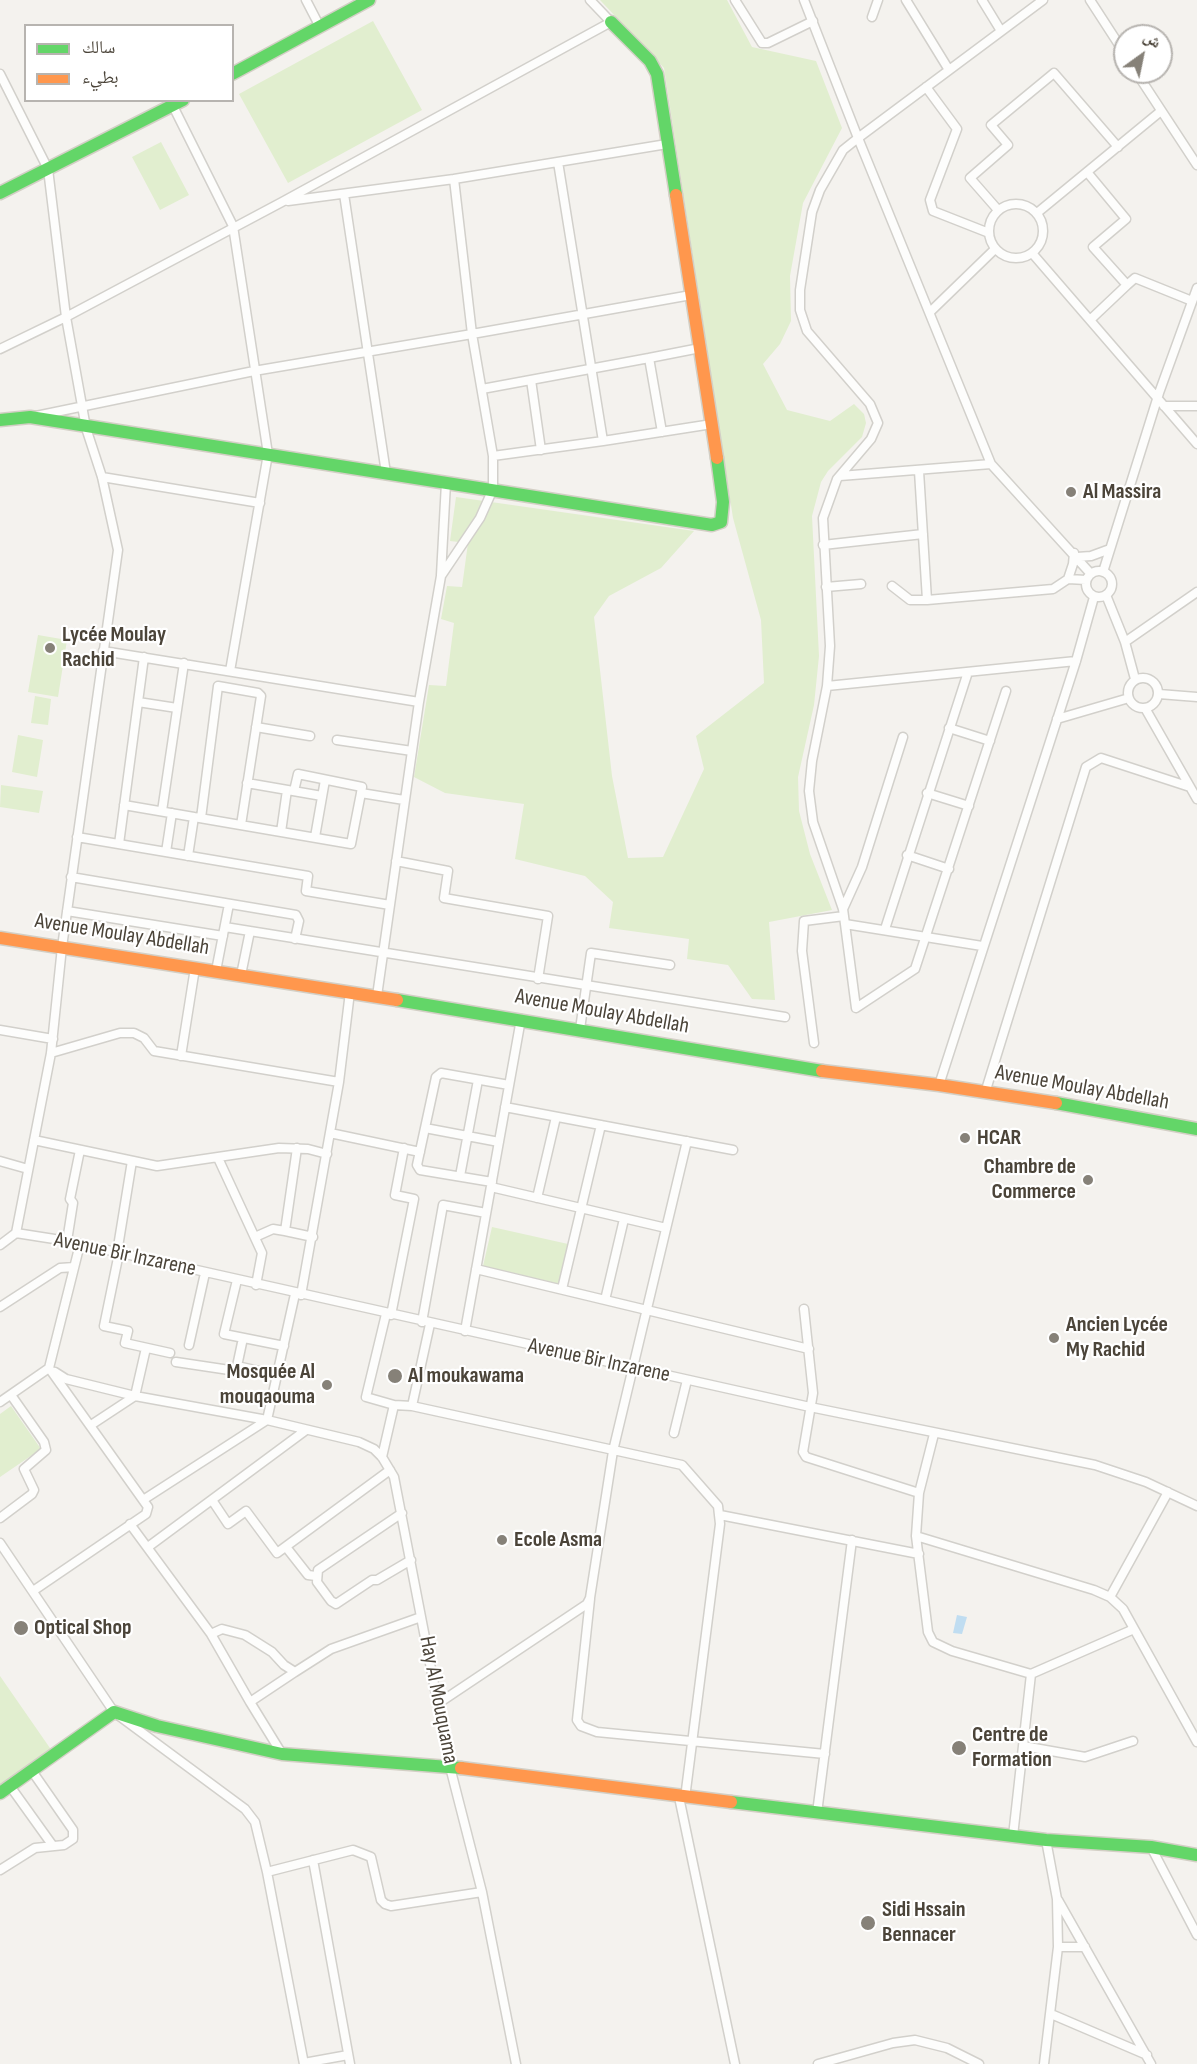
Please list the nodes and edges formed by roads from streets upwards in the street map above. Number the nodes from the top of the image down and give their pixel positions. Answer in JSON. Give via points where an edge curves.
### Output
{"nodes":[{"id":1,"x":306,"y":0,"type":"edge"},
{"id":2,"x":369,"y":0,"type":"edge"},
{"id":3,"x":590,"y":0,"type":"edge"},
{"id":4,"x":735,"y":0,"type":"edge"},
{"id":5,"x":804,"y":0,"type":"edge"},
{"id":6,"x":878,"y":0,"type":"edge"},
{"id":7,"x":906,"y":0,"type":"edge"},
{"id":8,"x":982,"y":0,"type":"edge"},
{"id":9,"x":1043,"y":0,"type":"edge"},
{"id":10,"x":1090,"y":0,"type":"edge"},
{"id":11,"x":872,"y":17,"type":"dead end"},
{"id":12,"x":813,"y":21,"type":"junction"},
{"id":13,"x":611,"y":22,"type":"junction"},
{"id":14,"x":320,"y":27,"type":"junction"},
{"id":15,"x":1001,"y":31,"type":"junction"},
{"id":16,"x":1113,"y":35,"type":"edge"},
{"id":17,"x":949,"y":70,"type":"junction"},
{"id":18,"x":234,"y":73,"type":"edge"},
{"id":19,"x":0,"y":74,"type":"edge"},
{"id":20,"x":1144,"y":84,"type":"edge"},
{"id":21,"x":926,"y":87,"type":"junction"},
{"id":22,"x":178,"y":103,"type":"edge"},
{"id":23,"x":1161,"y":111,"type":"junction"},
{"id":24,"x":858,"y":138,"type":"junction"},
{"id":25,"x":667,"y":144,"type":"junction"},
{"id":26,"x":1118,"y":147,"type":"junction"},
{"id":27,"x":558,"y":162,"type":"junction"},
{"id":28,"x":1197,"y":165,"type":"edge"},
{"id":29,"x":48,"y":169,"type":"junction"},
{"id":30,"x":1087,"y":172,"type":"junction"},
{"id":31,"x":454,"y":179,"type":"junction"},
{"id":32,"x":0,"y":193,"type":"edge"},
{"id":33,"x":344,"y":194,"type":"junction"},
{"id":34,"x":282,"y":202,"type":"junction"},
{"id":35,"x":998,"y":210,"type":"junction"},
{"id":36,"x":1037,"y":213,"type":"junction"},
{"id":37,"x":233,"y":226,"type":"junction"},
{"id":38,"x":988,"y":233,"type":"junction"},
{"id":39,"x":995,"y":249,"type":"junction"},
{"id":40,"x":1032,"y":253,"type":"junction"},
{"id":41,"x":1127,"y":285,"type":"junction"},
{"id":42,"x":1197,"y":288,"type":"edge"},
{"id":43,"x":691,"y":295,"type":"junction"},
{"id":44,"x":1192,"y":301,"type":"junction"},
{"id":45,"x":930,"y":312,"type":"junction"},
{"id":46,"x":582,"y":314,"type":"junction"},
{"id":47,"x":66,"y":317,"type":"junction"},
{"id":48,"x":1090,"y":320,"type":"junction"},
{"id":49,"x":472,"y":334,"type":"junction"},
{"id":50,"x":700,"y":348,"type":"junction"},
{"id":51,"x":0,"y":349,"type":"edge"},
{"id":52,"x":367,"y":352,"type":"junction"},
{"id":53,"x":649,"y":358,"type":"junction"},
{"id":54,"x":592,"y":369,"type":"junction"},
{"id":55,"x":254,"y":371,"type":"junction"},
{"id":56,"x":531,"y":380,"type":"junction"},
{"id":57,"x":482,"y":389,"type":"junction"},
{"id":58,"x":1157,"y":398,"type":"junction"},
{"id":59,"x":82,"y":406,"type":"junction"},
{"id":60,"x":1164,"y":406,"type":"junction"},
{"id":61,"x":1197,"y":406,"type":"edge"},
{"id":62,"x":30,"y":417,"type":"junction"},
{"id":63,"x":0,"y":420,"type":"edge"},
{"id":64,"x":712,"y":424,"type":"junction"},
{"id":65,"x":86,"y":428,"type":"junction"},
{"id":66,"x":662,"y":432,"type":"junction"},
{"id":67,"x":603,"y":441,"type":"junction"},
{"id":68,"x":1197,"y":444,"type":"edge"},
{"id":69,"x":542,"y":450,"type":"junction"},
{"id":70,"x":268,"y":454,"type":"junction"},
{"id":71,"x":493,"y":456,"type":"junction"},
{"id":72,"x":991,"y":464,"type":"junction"},
{"id":73,"x":919,"y":471,"type":"junction"},
{"id":74,"x":386,"y":473,"type":"junction"},
{"id":75,"x":840,"y":476,"type":"junction"},
{"id":76,"x":102,"y":477,"type":"junction"},
{"id":77,"x":446,"y":483,"type":"junction"},
{"id":78,"x":493,"y":489,"type":"junction"},
{"id":79,"x":260,"y":503,"type":"junction"},
{"id":80,"x":923,"y":534,"type":"junction"},
{"id":81,"x":823,"y":544,"type":"junction"},
{"id":82,"x":1110,"y":549,"type":"junction"},
{"id":83,"x":1076,"y":555,"type":"junction"},
{"id":84,"x":1103,"y":572,"type":"junction"},
{"id":85,"x":441,"y":576,"type":"junction"},
{"id":86,"x":1089,"y":577,"type":"junction"},
{"id":87,"x":1068,"y":579,"type":"junction"},
{"id":88,"x":861,"y":584,"type":"dead end"},
{"id":89,"x":892,"y":586,"type":"dead end"},
{"id":90,"x":826,"y":587,"type":"junction"},
{"id":91,"x":1197,"y":592,"type":"edge"},
{"id":92,"x":1106,"y":595,"type":"junction"},
{"id":93,"x":1094,"y":597,"type":"junction"},
{"id":94,"x":927,"y":600,"type":"junction"},
{"id":95,"x":1125,"y":642,"type":"junction"},
{"id":96,"x":103,"y":651,"type":"junction"},
{"id":97,"x":144,"y":657,"type":"junction"},
{"id":98,"x":1076,"y":661,"type":"junction"},
{"id":99,"x":184,"y":663,"type":"junction"},
{"id":100,"x":220,"y":669,"type":"junction"},
{"id":101,"x":230,"y":671,"type":"junction"},
{"id":102,"x":968,"y":672,"type":"junction"},
{"id":103,"x":1135,"y":679,"type":"junction"},
{"id":104,"x":218,"y":686,"type":"junction"},
{"id":105,"x":827,"y":686,"type":"junction"},
{"id":106,"x":1006,"y":691,"type":"dead end"},
{"id":107,"x":1159,"y":694,"type":"junction"},
{"id":108,"x":1197,"y":696,"type":"edge"},
{"id":109,"x":1129,"y":698,"type":"junction"},
{"id":110,"x":138,"y":702,"type":"junction"},
{"id":111,"x":419,"y":702,"type":"junction"},
{"id":112,"x":177,"y":708,"type":"junction"},
{"id":113,"x":1145,"y":708,"type":"junction"},
{"id":114,"x":1057,"y":719,"type":"junction"},
{"id":115,"x":256,"y":727,"type":"junction"},
{"id":116,"x":949,"y":728,"type":"junction"},
{"id":117,"x":310,"y":736,"type":"dead end"},
{"id":118,"x":903,"y":737,"type":"dead end"},
{"id":119,"x":337,"y":740,"type":"dead end"},
{"id":120,"x":990,"y":741,"type":"junction"},
{"id":121,"x":412,"y":751,"type":"junction"},
{"id":122,"x":326,"y":780,"type":"junction"},
{"id":123,"x":248,"y":783,"type":"junction"},
{"id":124,"x":1190,"y":787,"type":"junction"},
{"id":125,"x":291,"y":790,"type":"junction"},
{"id":126,"x":361,"y":793,"type":"junction"},
{"id":127,"x":927,"y":793,"type":"junction"},
{"id":128,"x":322,"y":796,"type":"junction"},
{"id":129,"x":1197,"y":799,"type":"edge"},
{"id":130,"x":404,"y":800,"type":"junction"},
{"id":131,"x":124,"y":805,"type":"junction"},
{"id":132,"x":969,"y":806,"type":"junction"},
{"id":133,"x":162,"y":811,"type":"junction"},
{"id":134,"x":172,"y":813,"type":"junction"},
{"id":135,"x":197,"y":817,"type":"junction"},
{"id":136,"x":242,"y":825,"type":"junction"},
{"id":137,"x":281,"y":832,"type":"junction"},
{"id":138,"x":77,"y":837,"type":"junction"},
{"id":139,"x":315,"y":837,"type":"junction"},
{"id":140,"x":119,"y":844,"type":"junction"},
{"id":141,"x":166,"y":852,"type":"junction"},
{"id":142,"x":908,"y":855,"type":"junction"},
{"id":143,"x":188,"y":856,"type":"junction"},
{"id":144,"x":396,"y":861,"type":"junction"},
{"id":145,"x":949,"y":869,"type":"junction"},
{"id":146,"x":72,"y":877,"type":"junction"},
{"id":147,"x":229,"y":904,"type":"junction"},
{"id":148,"x":390,"y":905,"type":"junction"},
{"id":149,"x":67,"y":910,"type":"junction"},
{"id":150,"x":844,"y":916,"type":"junction"},
{"id":151,"x":885,"y":929,"type":"junction"},
{"id":152,"x":250,"y":931,"type":"junction"},
{"id":153,"x":224,"y":932,"type":"junction"},
{"id":154,"x":926,"y":935,"type":"junction"},
{"id":155,"x":0,"y":938,"type":"edge"},
{"id":156,"x":295,"y":939,"type":"junction"},
{"id":157,"x":62,"y":946,"type":"junction"},
{"id":158,"x":982,"y":946,"type":"junction"},
{"id":159,"x":383,"y":954,"type":"junction"},
{"id":160,"x":670,"y":965,"type":"dead end"},
{"id":161,"x":195,"y":968,"type":"junction"},
{"id":162,"x":216,"y":971,"type":"junction"},
{"id":163,"x":241,"y":975,"type":"junction"},
{"id":164,"x":538,"y":979,"type":"junction"},
{"id":165,"x":586,"y":987,"type":"junction"},
{"id":166,"x":350,"y":992,"type":"junction"},
{"id":167,"x":377,"y":996,"type":"junction"},
{"id":168,"x":785,"y":1017,"type":"dead end"},
{"id":169,"x":521,"y":1019,"type":"junction"},
{"id":170,"x":580,"y":1029,"type":"junction"},
{"id":171,"x":0,"y":1030,"type":"edge"},
{"id":172,"x":52,"y":1039,"type":"junction"},
{"id":173,"x":814,"y":1043,"type":"dead end"},
{"id":174,"x":51,"y":1053,"type":"junction"},
{"id":175,"x":181,"y":1056,"type":"junction"},
{"id":176,"x":478,"y":1080,"type":"junction"},
{"id":177,"x":339,"y":1082,"type":"junction"},
{"id":178,"x":509,"y":1085,"type":"junction"},
{"id":179,"x":939,"y":1085,"type":"junction"},
{"id":180,"x":985,"y":1093,"type":"junction"},
{"id":181,"x":505,"y":1107,"type":"junction"},
{"id":182,"x":556,"y":1116,"type":"junction"},
{"id":183,"x":600,"y":1125,"type":"junction"},
{"id":184,"x":425,"y":1128,"type":"junction"},
{"id":185,"x":1197,"y":1129,"type":"edge"},
{"id":186,"x":330,"y":1133,"type":"junction"},
{"id":187,"x":468,"y":1137,"type":"junction"},
{"id":188,"x":34,"y":1140,"type":"junction"},
{"id":189,"x":687,"y":1141,"type":"junction"},
{"id":190,"x":499,"y":1142,"type":"junction"},
{"id":191,"x":297,"y":1148,"type":"junction"},
{"id":192,"x":404,"y":1148,"type":"junction"},
{"id":193,"x":80,"y":1150,"type":"junction"},
{"id":194,"x":733,"y":1150,"type":"dead end"},
{"id":195,"x":420,"y":1152,"type":"junction"},
{"id":196,"x":327,"y":1154,"type":"junction"},
{"id":197,"x":218,"y":1158,"type":"junction"},
{"id":198,"x":0,"y":1161,"type":"edge"},
{"id":199,"x":132,"y":1161,"type":"junction"},
{"id":200,"x":28,"y":1169,"type":"junction"},
{"id":201,"x":460,"y":1176,"type":"junction"},
{"id":202,"x":491,"y":1184,"type":"junction"},
{"id":203,"x":537,"y":1198,"type":"junction"},
{"id":204,"x":582,"y":1209,"type":"junction"},
{"id":205,"x":486,"y":1213,"type":"junction"},
{"id":206,"x":624,"y":1219,"type":"junction"},
{"id":207,"x":666,"y":1228,"type":"junction"},
{"id":208,"x":285,"y":1231,"type":"junction"},
{"id":209,"x":16,"y":1233,"type":"junction"},
{"id":210,"x":255,"y":1237,"type":"junction"},
{"id":211,"x":313,"y":1237,"type":"junction"},
{"id":212,"x":67,"y":1241,"type":"junction"},
{"id":213,"x":80,"y":1244,"type":"junction"},
{"id":214,"x":0,"y":1245,"type":"edge"},
{"id":215,"x":118,"y":1253,"type":"junction"},
{"id":216,"x":74,"y":1267,"type":"junction"},
{"id":217,"x":476,"y":1269,"type":"junction"},
{"id":218,"x":205,"y":1273,"type":"junction"},
{"id":219,"x":237,"y":1280,"type":"junction"},
{"id":220,"x":256,"y":1285,"type":"junction"},
{"id":221,"x":562,"y":1289,"type":"junction"},
{"id":222,"x":298,"y":1294,"type":"junction"},
{"id":223,"x":605,"y":1300,"type":"junction"},
{"id":224,"x":0,"y":1307,"type":"edge"},
{"id":225,"x":804,"y":1309,"type":"dead end"},
{"id":226,"x":646,"y":1310,"type":"junction"},
{"id":227,"x":388,"y":1314,"type":"junction"},
{"id":228,"x":426,"y":1323,"type":"junction"},
{"id":229,"x":465,"y":1331,"type":"junction"},
{"id":230,"x":243,"y":1338,"type":"junction"},
{"id":231,"x":189,"y":1345,"type":"dead end"},
{"id":232,"x":284,"y":1346,"type":"junction"},
{"id":233,"x":146,"y":1348,"type":"junction"},
{"id":234,"x":809,"y":1349,"type":"junction"},
{"id":235,"x":170,"y":1353,"type":"dead end"},
{"id":236,"x":176,"y":1362,"type":"dead end"},
{"id":237,"x":237,"y":1366,"type":"junction"},
{"id":238,"x":49,"y":1368,"type":"junction"},
{"id":239,"x":632,"y":1368,"type":"junction"},
{"id":240,"x":277,"y":1375,"type":"junction"},
{"id":241,"x":687,"y":1380,"type":"junction"},
{"id":242,"x":11,"y":1395,"type":"junction"},
{"id":243,"x":135,"y":1396,"type":"junction"},
{"id":244,"x":0,"y":1402,"type":"edge"},
{"id":245,"x":394,"y":1405,"type":"junction"},
{"id":246,"x":412,"y":1406,"type":"junction"},
{"id":247,"x":810,"y":1407,"type":"junction"},
{"id":248,"x":267,"y":1420,"type":"junction"},
{"id":249,"x":91,"y":1425,"type":"junction"},
{"id":250,"x":306,"y":1430,"type":"junction"},
{"id":251,"x":674,"y":1433,"type":"dead end"},
{"id":252,"x":934,"y":1434,"type":"junction"},
{"id":253,"x":613,"y":1450,"type":"junction"},
{"id":254,"x":382,"y":1457,"type":"junction"},
{"id":255,"x":390,"y":1470,"type":"junction"},
{"id":256,"x":1168,"y":1492,"type":"junction"},
{"id":257,"x":919,"y":1493,"type":"junction"},
{"id":258,"x":143,"y":1500,"type":"junction"},
{"id":259,"x":212,"y":1500,"type":"junction"},
{"id":260,"x":1197,"y":1506,"type":"edge"},
{"id":261,"x":402,"y":1513,"type":"junction"},
{"id":262,"x":720,"y":1515,"type":"junction"},
{"id":263,"x":0,"y":1518,"type":"edge"},
{"id":264,"x":130,"y":1524,"type":"junction"},
{"id":265,"x":916,"y":1536,"type":"junction"},
{"id":266,"x":852,"y":1540,"type":"junction"},
{"id":267,"x":0,"y":1544,"type":"edge"},
{"id":268,"x":148,"y":1547,"type":"junction"},
{"id":269,"x":286,"y":1547,"type":"junction"},
{"id":270,"x":919,"y":1554,"type":"junction"},
{"id":271,"x":411,"y":1560,"type":"junction"},
{"id":272,"x":316,"y":1576,"type":"junction"},
{"id":273,"x":33,"y":1591,"type":"junction"},
{"id":274,"x":1110,"y":1597,"type":"junction"},
{"id":275,"x":590,"y":1599,"type":"junction"},
{"id":276,"x":422,"y":1617,"type":"junction"},
{"id":277,"x":1134,"y":1629,"type":"junction"},
{"id":278,"x":211,"y":1634,"type":"junction"},
{"id":279,"x":294,"y":1672,"type":"junction"},
{"id":280,"x":1031,"y":1674,"type":"junction"},
{"id":281,"x":250,"y":1702,"type":"junction"},
{"id":282,"x":440,"y":1703,"type":"junction"},
{"id":283,"x":114,"y":1712,"type":"junction"},
{"id":284,"x":1196,"y":1736,"type":"edge"},
{"id":285,"x":692,"y":1741,"type":"junction"},
{"id":286,"x":1133,"y":1741,"type":"dead end"},
{"id":287,"x":1023,"y":1746,"type":"junction"},
{"id":288,"x":282,"y":1754,"type":"junction"},
{"id":289,"x":825,"y":1754,"type":"junction"},
{"id":290,"x":450,"y":1767,"type":"junction"},
{"id":291,"x":32,"y":1771,"type":"junction"},
{"id":292,"x":5,"y":1790,"type":"edge"},
{"id":293,"x":682,"y":1798,"type":"junction"},
{"id":294,"x":817,"y":1813,"type":"junction"},
{"id":295,"x":1013,"y":1836,"type":"junction"},
{"id":296,"x":1046,"y":1840,"type":"junction"},
{"id":297,"x":53,"y":1846,"type":"junction"},
{"id":298,"x":1151,"y":1847,"type":"junction"},
{"id":299,"x":1197,"y":1855,"type":"edge"},
{"id":300,"x":314,"y":1860,"type":"junction"},
{"id":301,"x":0,"y":1870,"type":"edge"},
{"id":302,"x":267,"y":1872,"type":"junction"},
{"id":303,"x":482,"y":1892,"type":"junction"},
{"id":304,"x":1057,"y":1899,"type":"junction"},
{"id":305,"x":1197,"y":1935,"type":"edge"},
{"id":306,"x":1058,"y":1947,"type":"junction"},
{"id":307,"x":1085,"y":1947,"type":"junction"},
{"id":308,"x":1051,"y":2014,"type":"junction"},
{"id":309,"x":1147,"y":2055,"type":"junction"},
{"id":310,"x":349,"y":2060,"type":"edge"},
{"id":311,"x":304,"y":2063,"type":"edge"},
{"id":312,"x":516,"y":2064,"type":"edge"},
{"id":313,"x":735,"y":2064,"type":"edge"},
{"id":314,"x":818,"y":2064,"type":"edge"},
{"id":315,"x":979,"y":2064,"type":"edge"},
{"id":316,"x":1044,"y":2064,"type":"edge"},
{"id":317,"x":1151,"y":2064,"type":"edge"}],
"edges":[{"from":1,"to":14,"type":"street"},
{"from":2,"to":14,"type":"street"},
{"from":3,"to":13,"type":"street"},
{"from":4,"to":12,"type":"street","via":[[762,43],[768,44]]},
{"from":5,"to":12,"type":"street"},
{"from":6,"to":11,"type":"street"},
{"from":7,"to":17,"type":"street"},
{"from":8,"to":15,"type":"street"},
{"from":9,"to":15,"type":"street"},
{"from":10,"to":16,"type":"street"},
{"from":12,"to":24,"type":"street"},
{"from":13,"to":25,"type":"street","via":[[650,61],[657,74]]},
{"from":13,"to":34,"type":"street"},
{"from":14,"to":18,"type":"street"},
{"from":15,"to":17,"type":"street"},
{"from":17,"to":21,"type":"street"},
{"from":19,"to":29,"type":"street"},
{"from":20,"to":23,"type":"street"},
{"from":21,"to":24,"type":"street"},
{"from":21,"to":38,"type":"street","via":[[957,129],[930,200],[933,211]]},
{"from":22,"to":29,"type":"street"},
{"from":22,"to":37,"type":"street"},
{"from":23,"to":26,"type":"street"},
{"from":23,"to":28,"type":"street"},
{"from":24,"to":45,"type":"street"},
{"from":24,"to":75,"type":"street","via":[[843,150],[816,201],[800,290],[800,310],[807,331],[877,417],[871,439]]},
{"from":25,"to":27,"type":"street"},
{"from":25,"to":43,"type":"street"},
{"from":26,"to":30,"type":"street"},
{"from":26,"to":35,"type":"street","via":[[1054,73],[991,125],[1008,145],[970,178]]},
{"from":27,"to":31,"type":"street"},
{"from":27,"to":46,"type":"street"},
{"from":29,"to":32,"type":"street"},
{"from":29,"to":47,"type":"street"},
{"from":30,"to":36,"type":"street"},
{"from":30,"to":41,"type":"street","via":[[1126,219],[1094,247]]},
{"from":31,"to":33,"type":"street"},
{"from":31,"to":49,"type":"street"},
{"from":33,"to":34,"type":"street"},
{"from":33,"to":52,"type":"street"},
{"from":34,"to":37,"type":"street"},
{"from":35,"to":36,"type":"street","via":[[1014,203]]},
{"from":35,"to":38,"type":"street","via":[[992,216]]},
{"from":36,"to":40,"type":"street","via":[[1042,221],[1042,239]]},
{"from":37,"to":47,"type":"street"},
{"from":37,"to":55,"type":"street"},
{"from":38,"to":39,"type":"street"},
{"from":39,"to":40,"type":"street","via":[[1009,257]]},
{"from":39,"to":45,"type":"street"},
{"from":40,"to":48,"type":"street"},
{"from":41,"to":44,"type":"street","via":[[1135,278]]},
{"from":41,"to":48,"type":"street"},
{"from":42,"to":44,"type":"street"},
{"from":43,"to":46,"type":"street"},
{"from":43,"to":50,"type":"street"},
{"from":44,"to":58,"type":"street"},
{"from":45,"to":72,"type":"street"},
{"from":46,"to":49,"type":"street"},
{"from":46,"to":54,"type":"street"},
{"from":47,"to":51,"type":"street"},
{"from":47,"to":59,"type":"street"},
{"from":48,"to":58,"type":"street"},
{"from":49,"to":52,"type":"street"},
{"from":49,"to":57,"type":"street"},
{"from":50,"to":53,"type":"street"},
{"from":50,"to":64,"type":"street"},
{"from":52,"to":55,"type":"street"},
{"from":52,"to":74,"type":"street"},
{"from":53,"to":54,"type":"street"},
{"from":53,"to":66,"type":"street"},
{"from":54,"to":56,"type":"street"},
{"from":54,"to":67,"type":"street"},
{"from":55,"to":59,"type":"street"},
{"from":55,"to":70,"type":"street"},
{"from":56,"to":57,"type":"street"},
{"from":56,"to":69,"type":"street"},
{"from":57,"to":71,"type":"street"},
{"from":58,"to":60,"type":"street"},
{"from":58,"to":82,"type":"street"},
{"from":59,"to":62,"type":"street"},
{"from":59,"to":65,"type":"street"},
{"from":60,"to":61,"type":"street"},
{"from":60,"to":68,"type":"street"},
{"from":62,"to":63,"type":"street"},
{"from":62,"to":65,"type":"street"},
{"from":64,"to":66,"type":"street"},
{"from":64,"to":78,"type":"street","via":[[724,516],[712,525]]},
{"from":65,"to":70,"type":"street"},
{"from":65,"to":76,"type":"street"},
{"from":66,"to":67,"type":"street"},
{"from":67,"to":69,"type":"street"},
{"from":69,"to":71,"type":"street"},
{"from":70,"to":74,"type":"street"},
{"from":70,"to":79,"type":"street"},
{"from":71,"to":78,"type":"street"},
{"from":72,"to":73,"type":"street"},
{"from":72,"to":83,"type":"street"},
{"from":73,"to":75,"type":"street"},
{"from":73,"to":80,"type":"street"},
{"from":74,"to":77,"type":"street"},
{"from":75,"to":81,"type":"street","via":[[823,518]]},
{"from":76,"to":79,"type":"street"},
{"from":76,"to":96,"type":"street","via":[[118,549]]},
{"from":77,"to":78,"type":"street"},
{"from":77,"to":85,"type":"street"},
{"from":78,"to":85,"type":"street","via":[[480,518]]},
{"from":79,"to":101,"type":"street"},
{"from":80,"to":81,"type":"street"},
{"from":80,"to":94,"type":"street"},
{"from":81,"to":90,"type":"street"},
{"from":82,"to":83,"type":"street","via":[[1091,556]]},
{"from":82,"to":84,"type":"street"},
{"from":83,"to":86,"type":"street"},
{"from":83,"to":87,"type":"street"},
{"from":84,"to":86,"type":"street"},
{"from":84,"to":92,"type":"street","via":[[1112,585]]},
{"from":85,"to":111,"type":"street"},
{"from":86,"to":87,"type":"street"},
{"from":86,"to":93,"type":"street","via":[[1086,588]]},
{"from":87,"to":94,"type":"street","via":[[1053,589]]},
{"from":88,"to":90,"type":"street"},
{"from":89,"to":94,"type":"street","via":[[910,600]]},
{"from":90,"to":105,"type":"street","via":[[830,646]]},
{"from":91,"to":95,"type":"street"},
{"from":92,"to":93,"type":"street"},
{"from":92,"to":95,"type":"street"},
{"from":93,"to":98,"type":"street"},
{"from":95,"to":103,"type":"street"},
{"from":96,"to":97,"type":"street"},
{"from":96,"to":138,"type":"street"},
{"from":97,"to":99,"type":"street"},
{"from":97,"to":110,"type":"street"},
{"from":98,"to":102,"type":"street"},
{"from":98,"to":114,"type":"street"},
{"from":99,"to":100,"type":"street"},
{"from":99,"to":112,"type":"street"},
{"from":100,"to":101,"type":"street"},
{"from":100,"to":104,"type":"street"},
{"from":101,"to":111,"type":"street"},
{"from":102,"to":105,"type":"street"},
{"from":102,"to":116,"type":"street"},
{"from":103,"to":107,"type":"street","via":[[1149,678],[1157,685]]},
{"from":103,"to":109,"type":"street","via":[[1129,687]]},
{"from":104,"to":115,"type":"street","via":[[260,694]]},
{"from":104,"to":135,"type":"street"},
{"from":105,"to":150,"type":"street","via":[[809,791],[813,822]]},
{"from":106,"to":120,"type":"street"},
{"from":107,"to":108,"type":"street"},
{"from":107,"to":113,"type":"street","via":[[1154,704]]},
{"from":109,"to":113,"type":"street","via":[[1135,706]]},
{"from":109,"to":114,"type":"street"},
{"from":110,"to":112,"type":"street"},
{"from":110,"to":131,"type":"street"},
{"from":111,"to":121,"type":"street"},
{"from":112,"to":133,"type":"street"},
{"from":113,"to":124,"type":"street"},
{"from":114,"to":158,"type":"street"},
{"from":115,"to":117,"type":"street"},
{"from":115,"to":123,"type":"street"},
{"from":116,"to":120,"type":"street"},
{"from":116,"to":127,"type":"street"},
{"from":118,"to":150,"type":"street"},
{"from":119,"to":121,"type":"street"},
{"from":120,"to":132,"type":"street"},
{"from":121,"to":130,"type":"street"},
{"from":122,"to":125,"type":"street","via":[[298,774]]},
{"from":122,"to":126,"type":"street","via":[[362,787]]},
{"from":122,"to":128,"type":"street"},
{"from":123,"to":125,"type":"street"},
{"from":123,"to":136,"type":"street"},
{"from":124,"to":129,"type":"street"},
{"from":124,"to":180,"type":"street","via":[[1101,758],[1086,767]]},
{"from":125,"to":128,"type":"street"},
{"from":125,"to":137,"type":"street"},
{"from":126,"to":130,"type":"street"},
{"from":126,"to":139,"type":"street","via":[[352,843]]},
{"from":127,"to":132,"type":"street"},
{"from":127,"to":142,"type":"street"},
{"from":128,"to":139,"type":"street"},
{"from":130,"to":144,"type":"street"},
{"from":131,"to":133,"type":"street"},
{"from":131,"to":140,"type":"street"},
{"from":132,"to":145,"type":"street"},
{"from":133,"to":134,"type":"street"},
{"from":134,"to":135,"type":"street"},
{"from":134,"to":141,"type":"street"},
{"from":135,"to":136,"type":"street"},
{"from":135,"to":143,"type":"street"},
{"from":136,"to":137,"type":"street"},
{"from":137,"to":139,"type":"street"},
{"from":138,"to":140,"type":"street"},
{"from":138,"to":146,"type":"street"},
{"from":140,"to":141,"type":"street"},
{"from":141,"to":143,"type":"street"},
{"from":142,"to":145,"type":"street"},
{"from":142,"to":151,"type":"street"},
{"from":143,"to":148,"type":"street","via":[[308,876],[306,891]]},
{"from":144,"to":148,"type":"street"},
{"from":144,"to":164,"type":"street","via":[[448,871],[444,898],[548,916]]},
{"from":145,"to":154,"type":"street"},
{"from":146,"to":147,"type":"street"},
{"from":146,"to":149,"type":"street"},
{"from":147,"to":153,"type":"street"},
{"from":147,"to":156,"type":"street","via":[[296,915],[299,921]]},
{"from":148,"to":159,"type":"street"},
{"from":149,"to":153,"type":"street"},
{"from":149,"to":157,"type":"street"},
{"from":150,"to":151,"type":"street"},
{"from":150,"to":154,"type":"street","via":[[856,1008],[915,969]]},
{"from":150,"to":173,"type":"street","via":[[804,921],[802,951]]},
{"from":151,"to":154,"type":"street"},
{"from":152,"to":153,"type":"street"},
{"from":152,"to":156,"type":"street"},
{"from":152,"to":163,"type":"street"},
{"from":153,"to":162,"type":"street"},
{"from":154,"to":158,"type":"street"},
{"from":155,"to":157,"type":"street","name":"Avenue Moulay Abdellah"},
{"from":156,"to":159,"type":"street"},
{"from":157,"to":161,"type":"street","name":"Avenue Moulay Abdellah"},
{"from":157,"to":172,"type":"street"},
{"from":158,"to":179,"type":"street"},
{"from":159,"to":164,"type":"street"},
{"from":159,"to":167,"type":"street"},
{"from":160,"to":165,"type":"street","via":[[591,952]]},
{"from":161,"to":162,"type":"street","name":"Avenue Moulay Abdellah"},
{"from":161,"to":175,"type":"street"},
{"from":162,"to":163,"type":"street","name":"Avenue Moulay Abdellah"},
{"from":163,"to":166,"type":"street","name":"Avenue Moulay Abdellah"},
{"from":164,"to":165,"type":"street"},
{"from":165,"to":168,"type":"street"},
{"from":165,"to":170,"type":"street"},
{"from":166,"to":167,"type":"street","name":"Avenue Moulay Abdellah"},
{"from":166,"to":177,"type":"street"},
{"from":167,"to":169,"type":"street","name":"Avenue Moulay Abdellah"},
{"from":169,"to":170,"type":"street","name":"Avenue Moulay Abdellah"},
{"from":169,"to":178,"type":"street"},
{"from":170,"to":179,"type":"street","name":"Avenue Moulay Abdellah","via":[[791,1067]]},
{"from":171,"to":172,"type":"street"},
{"from":172,"to":174,"type":"street"},
{"from":174,"to":175,"type":"street","via":[[134,1033],[144,1038],[154,1052]]},
{"from":174,"to":188,"type":"street"},
{"from":175,"to":177,"type":"street"},
{"from":176,"to":178,"type":"street"},
{"from":176,"to":184,"type":"street","via":[[441,1073],[436,1077]]},
{"from":176,"to":187,"type":"street"},
{"from":177,"to":186,"type":"street"},
{"from":178,"to":181,"type":"street"},
{"from":179,"to":180,"type":"street","name":"Avenue Moulay Abdellah"},
{"from":180,"to":185,"type":"street","name":"Avenue Moulay Abdellah"},
{"from":181,"to":182,"type":"street"},
{"from":181,"to":190,"type":"street"},
{"from":182,"to":183,"type":"street"},
{"from":182,"to":203,"type":"street"},
{"from":183,"to":189,"type":"street"},
{"from":183,"to":204,"type":"street"},
{"from":184,"to":187,"type":"street"},
{"from":184,"to":195,"type":"street"},
{"from":186,"to":192,"type":"street"},
{"from":186,"to":196,"type":"street"},
{"from":187,"to":190,"type":"street"},
{"from":187,"to":201,"type":"street"},
{"from":188,"to":193,"type":"street"},
{"from":188,"to":200,"type":"street"},
{"from":189,"to":194,"type":"street"},
{"from":189,"to":207,"type":"street"},
{"from":190,"to":202,"type":"street"},
{"from":191,"to":196,"type":"street"},
{"from":191,"to":197,"type":"street"},
{"from":191,"to":208,"type":"street"},
{"from":192,"to":195,"type":"street"},
{"from":192,"to":227,"type":"street","via":[[395,1195],[414,1199]]},
{"from":193,"to":199,"type":"street"},
{"from":193,"to":212,"type":"street"},
{"from":195,"to":201,"type":"street","via":[[420,1170]]},
{"from":196,"to":211,"type":"street"},
{"from":197,"to":199,"type":"street","via":[[157,1166]]},
{"from":197,"to":210,"type":"street"},
{"from":198,"to":200,"type":"street"},
{"from":199,"to":215,"type":"street"},
{"from":200,"to":209,"type":"street"},
{"from":201,"to":202,"type":"street"},
{"from":202,"to":203,"type":"street"},
{"from":202,"to":205,"type":"street"},
{"from":203,"to":204,"type":"street"},
{"from":204,"to":206,"type":"street"},
{"from":204,"to":221,"type":"street"},
{"from":205,"to":217,"type":"street"},
{"from":205,"to":228,"type":"street","via":[[443,1205]]},
{"from":206,"to":207,"type":"street"},
{"from":206,"to":223,"type":"street"},
{"from":207,"to":226,"type":"street"},
{"from":208,"to":210,"type":"street","via":[[273,1229]]},
{"from":208,"to":211,"type":"street"},
{"from":209,"to":212,"type":"street","name":"Avenue Bir Inzarene"},
{"from":209,"to":214,"type":"street"},
{"from":210,"to":220,"type":"street","via":[[262,1253]]},
{"from":211,"to":222,"type":"street"},
{"from":212,"to":213,"type":"street","name":"Avenue Bir Inzarene"},
{"from":213,"to":215,"type":"street","name":"Avenue Bir Inzarene"},
{"from":213,"to":216,"type":"street"},
{"from":215,"to":218,"type":"street","name":"Avenue Bir Inzarene"},
{"from":215,"to":233,"type":"street","via":[[104,1326],[128,1331],[125,1343]]},
{"from":216,"to":224,"type":"street","via":[[60,1268]]},
{"from":216,"to":238,"type":"street"},
{"from":217,"to":221,"type":"street"},
{"from":217,"to":229,"type":"street"},
{"from":218,"to":219,"type":"street","name":"Avenue Bir Inzarene"},
{"from":218,"to":231,"type":"street"},
{"from":219,"to":220,"type":"street","name":"Avenue Bir Inzarene"},
{"from":219,"to":230,"type":"street","via":[[224,1334]]},
{"from":220,"to":222,"type":"street","name":"Avenue Bir Inzarene"},
{"from":221,"to":223,"type":"street"},
{"from":222,"to":227,"type":"street","name":"Avenue Bir Inzarene"},
{"from":222,"to":232,"type":"street"},
{"from":223,"to":226,"type":"street"},
{"from":225,"to":234,"type":"street"},
{"from":226,"to":234,"type":"street"},
{"from":226,"to":239,"type":"street"},
{"from":227,"to":228,"type":"street","name":"Avenue Bir Inzarene"},
{"from":227,"to":245,"type":"street","via":[[366,1397]]},
{"from":228,"to":229,"type":"street","name":"Avenue Bir Inzarene"},
{"from":228,"to":246,"type":"street"},
{"from":229,"to":239,"type":"street","name":"Avenue Bir Inzarene"},
{"from":230,"to":232,"type":"street"},
{"from":230,"to":237,"type":"street"},
{"from":232,"to":240,"type":"street"},
{"from":233,"to":235,"type":"street"},
{"from":233,"to":243,"type":"street"},
{"from":234,"to":247,"type":"street","via":[[813,1393]]},
{"from":236,"to":237,"type":"street","via":[[236,1371]]},
{"from":237,"to":240,"type":"street"},
{"from":238,"to":242,"type":"street"},
{"from":238,"to":243,"type":"street","name":"Hay Al Mouquama","via":[[66,1379]]},
{"from":238,"to":249,"type":"street"},
{"from":239,"to":241,"type":"street","name":"Avenue Bir Inzarene"},
{"from":239,"to":253,"type":"street"},
{"from":240,"to":248,"type":"street"},
{"from":241,"to":247,"type":"street","name":"Avenue Bir Inzarene"},
{"from":241,"to":251,"type":"street"},
{"from":242,"to":244,"type":"street"},
{"from":242,"to":263,"type":"street","via":[[46,1450],[24,1469],[34,1490],[32,1494]]},
{"from":243,"to":248,"type":"street","name":"Hay Al Mouquama"},
{"from":243,"to":249,"type":"street"},
{"from":245,"to":246,"type":"street"},
{"from":245,"to":254,"type":"street"},
{"from":246,"to":253,"type":"street"},
{"from":247,"to":252,"type":"street","name":"Avenue Bir Inzarene"},
{"from":247,"to":257,"type":"street","via":[[803,1452],[810,1461]]},
{"from":248,"to":250,"type":"street","name":"Hay Al Mouquama"},
{"from":248,"to":258,"type":"street"},
{"from":249,"to":258,"type":"street"},
{"from":250,"to":254,"type":"street","name":"Hay Al Mouquama","via":[[359,1442]]},
{"from":250,"to":259,"type":"street"},
{"from":252,"to":256,"type":"street","name":"Avenue Bir Inzarene","via":[[1095,1465]]},
{"from":252,"to":257,"type":"street"},
{"from":253,"to":262,"type":"street","via":[[682,1465],[718,1506]]},
{"from":253,"to":275,"type":"street"},
{"from":254,"to":255,"type":"street","name":"Hay Al Mouquama"},
{"from":255,"to":261,"type":"street","name":"Hay Al Mouquama"},
{"from":255,"to":269,"type":"street"},
{"from":256,"to":260,"type":"street","name":"Avenue Bir Inzarene"},
{"from":256,"to":274,"type":"street"},
{"from":257,"to":265,"type":"street"},
{"from":258,"to":264,"type":"street","via":[[148,1507],[146,1514]]},
{"from":259,"to":268,"type":"street"},
{"from":259,"to":269,"type":"street","via":[[228,1524],[246,1511],[277,1553]]},
{"from":261,"to":271,"type":"street","name":"Hay Al Mouquama"},
{"from":261,"to":272,"type":"street","via":[[318,1570]]},
{"from":262,"to":266,"type":"street"},
{"from":262,"to":285,"type":"street"},
{"from":264,"to":268,"type":"street"},
{"from":264,"to":273,"type":"street"},
{"from":265,"to":270,"type":"street"},
{"from":265,"to":274,"type":"street"},
{"from":266,"to":270,"type":"street"},
{"from":266,"to":289,"type":"street"},
{"from":267,"to":273,"type":"street"},
{"from":268,"to":278,"type":"street"},
{"from":269,"to":272,"type":"street","via":[[308,1575]]},
{"from":270,"to":280,"type":"street","via":[[928,1632],[933,1642]]},
{"from":271,"to":272,"type":"street","via":[[336,1604]]},
{"from":271,"to":276,"type":"street","name":"Hay Al Mouquama"},
{"from":273,"to":283,"type":"street"},
{"from":274,"to":277,"type":"street","via":[[1123,1609]]},
{"from":275,"to":282,"type":"street"},
{"from":275,"to":285,"type":"street","via":[[577,1720],[581,1726],[597,1732]]},
{"from":276,"to":279,"type":"street","via":[[331,1649]]},
{"from":276,"to":282,"type":"street","name":"Hay Al Mouquama"},
{"from":277,"to":280,"type":"street"},
{"from":277,"to":284,"type":"street"},
{"from":278,"to":279,"type":"street","via":[[222,1629],[245,1635]]},
{"from":278,"to":281,"type":"street"},
{"from":279,"to":281,"type":"street"},
{"from":280,"to":287,"type":"street"},
{"from":281,"to":288,"type":"street"},
{"from":282,"to":290,"type":"street","name":"Hay Al Mouquama"},
{"from":283,"to":288,"type":"street","via":[[157,1726]]},
{"from":283,"to":291,"type":"street"},
{"from":283,"to":302,"type":"street","via":[[246,1809],[257,1829]]},
{"from":285,"to":289,"type":"street"},
{"from":285,"to":293,"type":"street"},
{"from":286,"to":287,"type":"street","via":[[1085,1757]]},
{"from":287,"to":295,"type":"street"},
{"from":288,"to":290,"type":"street"},
{"from":289,"to":294,"type":"street"},
{"from":290,"to":293,"type":"street"},
{"from":290,"to":303,"type":"street","name":"Hay Al Mouquama"},
{"from":291,"to":292,"type":"street"},
{"from":291,"to":297,"type":"street","via":[[73,1830],[73,1839],[67,1844]]},
{"from":292,"to":297,"type":"street"},
{"from":293,"to":294,"type":"street"},
{"from":293,"to":313,"type":"street"},
{"from":294,"to":295,"type":"street"},
{"from":295,"to":296,"type":"street"},
{"from":296,"to":298,"type":"street"},
{"from":296,"to":304,"type":"street"},
{"from":297,"to":301,"type":"street","via":[[35,1848]]},
{"from":298,"to":299,"type":"street"},
{"from":298,"to":305,"type":"street"},
{"from":300,"to":302,"type":"street"},
{"from":300,"to":303,"type":"street","via":[[353,1850],[364,1852],[371,1857],[381,1900],[391,1906]]},
{"from":300,"to":310,"type":"street"},
{"from":302,"to":311,"type":"street"},
{"from":303,"to":312,"type":"street","name":"Hay Al Mouquama"},
{"from":304,"to":306,"type":"street"},
{"from":304,"to":307,"type":"street"},
{"from":306,"to":307,"type":"street"},
{"from":306,"to":308,"type":"street"},
{"from":307,"to":309,"type":"street"},
{"from":308,"to":309,"type":"street"},
{"from":308,"to":316,"type":"street"},
{"from":309,"to":317,"type":"street"},
{"from":310,"to":311,"type":"street"},
{"from":314,"to":315,"type":"street","via":[[915,2040]]}]}
